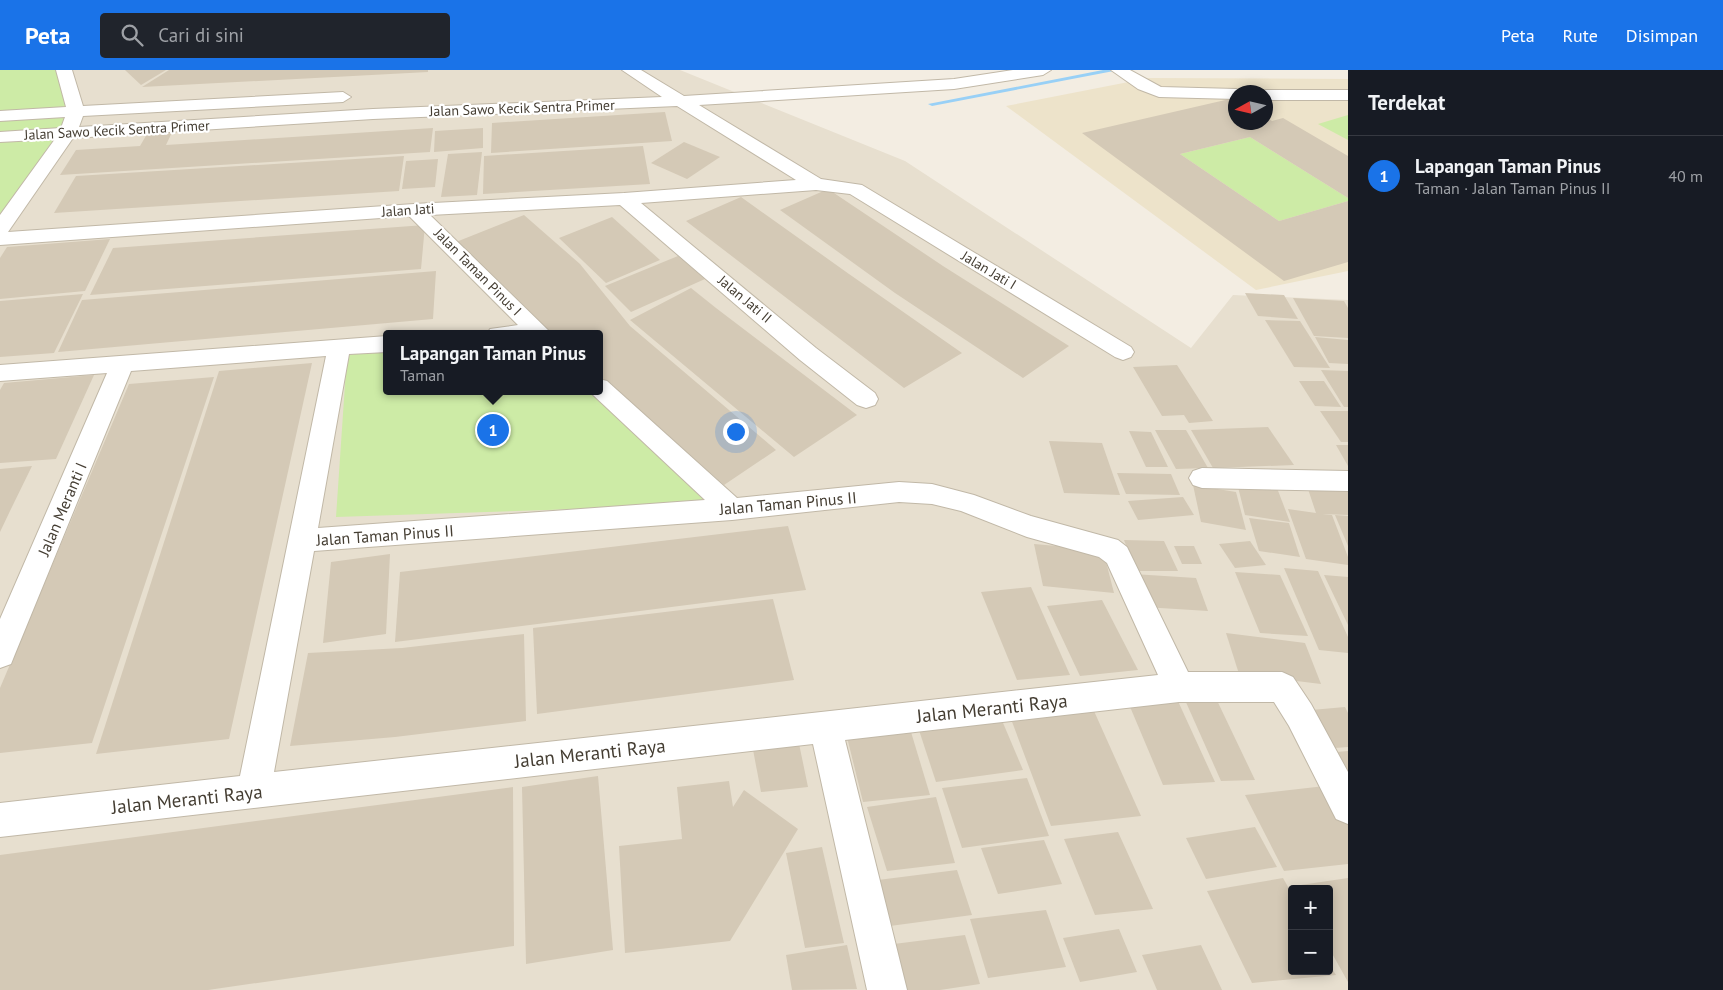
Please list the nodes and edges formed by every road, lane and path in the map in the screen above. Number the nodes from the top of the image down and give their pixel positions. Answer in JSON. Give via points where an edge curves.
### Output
{"nodes":[{"id":1,"x":64,"y":70,"type":"edge"},
{"id":2,"x":630,"y":70,"type":"edge"},
{"id":3,"x":932,"y":70,"type":"edge"},
{"id":4,"x":1043,"y":70,"type":"edge"},
{"id":5,"x":1119,"y":70,"type":"edge"},
{"id":6,"x":954,"y":84,"type":"junction"},
{"id":7,"x":655,"y":86,"type":"junction"},
{"id":8,"x":625,"y":87,"type":"dead end"},
{"id":9,"x":682,"y":93,"type":"junction"},
{"id":10,"x":1228,"y":94,"type":"edge"},
{"id":11,"x":1348,"y":94,"type":"edge"},
{"id":12,"x":378,"y":95,"type":"dead end"},
{"id":13,"x":1273,"y":95,"type":"edge"},
{"id":14,"x":358,"y":96,"type":"dead end"},
{"id":15,"x":76,"y":112,"type":"junction"},
{"id":16,"x":373,"y":114,"type":"junction"},
{"id":17,"x":0,"y":116,"type":"edge"},
{"id":18,"x":68,"y":133,"type":"junction"},
{"id":19,"x":0,"y":136,"type":"edge"},
{"id":20,"x":816,"y":184,"type":"junction"},
{"id":21,"x":855,"y":189,"type":"joint"},
{"id":22,"x":624,"y":199,"type":"junction"},
{"id":23,"x":414,"y":210,"type":"junction"},
{"id":24,"x":0,"y":229,"type":"edge"},
{"id":25,"x":0,"y":239,"type":"edge"},
{"id":26,"x":537,"y":330,"type":"edge"},
{"id":27,"x":383,"y":344,"type":"edge"},
{"id":28,"x":339,"y":348,"type":"junction"},
{"id":29,"x":1123,"y":352,"type":"dead end"},
{"id":30,"x":123,"y":363,"type":"junction"},
{"id":31,"x":0,"y":373,"type":"edge"},
{"id":32,"x":603,"y":391,"type":"edge"},
{"id":33,"x":866,"y":399,"type":"dead end"},
{"id":34,"x":1202,"y":478,"type":"dead end"},
{"id":35,"x":1348,"y":481,"type":"edge"},
{"id":36,"x":732,"y":509,"type":"junction"},
{"id":37,"x":304,"y":540,"type":"junction"},
{"id":38,"x":0,"y":654,"type":"edge"},
{"id":39,"x":1179,"y":687,"type":"junction"},
{"id":40,"x":826,"y":727,"type":"junction"},
{"id":41,"x":254,"y":791,"type":"junction"},
{"id":42,"x":1348,"y":807,"type":"edge"},
{"id":43,"x":0,"y":820,"type":"edge"},
{"id":44,"x":887,"y":990,"type":"edge"}],
"edges":[{"from":1,"to":15,"type":"street"},
{"from":2,"to":7,"type":"street"},
{"from":3,"to":6,"type":"street"},
{"from":4,"to":6,"type":"street","name":"Jalan Sawo Kecik Sentra Primer"},
{"from":5,"to":10,"type":"street","via":[[1144,86],[1171,93]]},
{"from":6,"to":9,"type":"street","name":"Jalan Sawo Kecik Sentra Primer"},
{"from":7,"to":8,"type":"street","name":"Jalan Sawo Kecik Sentra Primer"},
{"from":7,"to":9,"type":"street","name":"Jalan Sawo Kecik Sentra Primer"},
{"from":9,"to":16,"type":"street","name":"Jalan Sawo Kecik Sentra Primer"},
{"from":9,"to":20,"type":"street","name":"Jalan Jati"},
{"from":11,"to":13,"type":"street"},
{"from":12,"to":16,"type":"street"},
{"from":14,"to":15,"type":"street","name":"Jalan Sawo Kecik Sentra Primer"},
{"from":15,"to":17,"type":"street","name":"Jalan Sawo Kecik Sentra Primer"},
{"from":15,"to":18,"type":"street"},
{"from":16,"to":18,"type":"street","name":"Jalan Sawo Kecik Sentra Primer"},
{"from":18,"to":19,"type":"street","name":"Jalan Sawo Kecik Sentra Primer"},
{"from":18,"to":24,"type":"street"},
{"from":20,"to":21,"type":"street","name":"Jalan Jati"},
{"from":20,"to":22,"type":"street","name":"Jalan Jati"},
{"from":21,"to":29,"type":"street","name":"Jalan Jati I"},
{"from":22,"to":23,"type":"street","name":"Jalan Jati"},
{"from":22,"to":33,"type":"street","name":"Jalan Jati II"},
{"from":23,"to":25,"type":"street","name":"Jalan Jati"},
{"from":23,"to":26,"type":"street","name":"Jalan Taman Pinus I"},
{"from":27,"to":28,"type":"street"},
{"from":28,"to":30,"type":"street"},
{"from":28,"to":37,"type":"street","name":"Jalan Taman Pinus II"},
{"from":30,"to":31,"type":"street"},
{"from":30,"to":38,"type":"street","name":"Jalan Meranti I"},
{"from":32,"to":36,"type":"street"},
{"from":34,"to":35,"type":"street"},
{"from":36,"to":37,"type":"street","name":"Jalan Taman Pinus II"},
{"from":36,"to":39,"type":"street","name":"Jalan Taman Pinus II","via":[[899,492],[932,494],[965,502],[1027,526],[1108,548],[1117,555]]},
{"from":37,"to":41,"type":"street","name":"Jalan Taman Pinus II"},
{"from":39,"to":40,"type":"street","name":"Jalan Meranti Raya"},
{"from":39,"to":42,"type":"street","name":"Jalan Meranti Raya","via":[[1282,688],[1300,715]]},
{"from":40,"to":41,"type":"street","name":"Jalan Meranti Raya"},
{"from":40,"to":44,"type":"street"},
{"from":41,"to":43,"type":"street","name":"Jalan Meranti Raya"}]}
